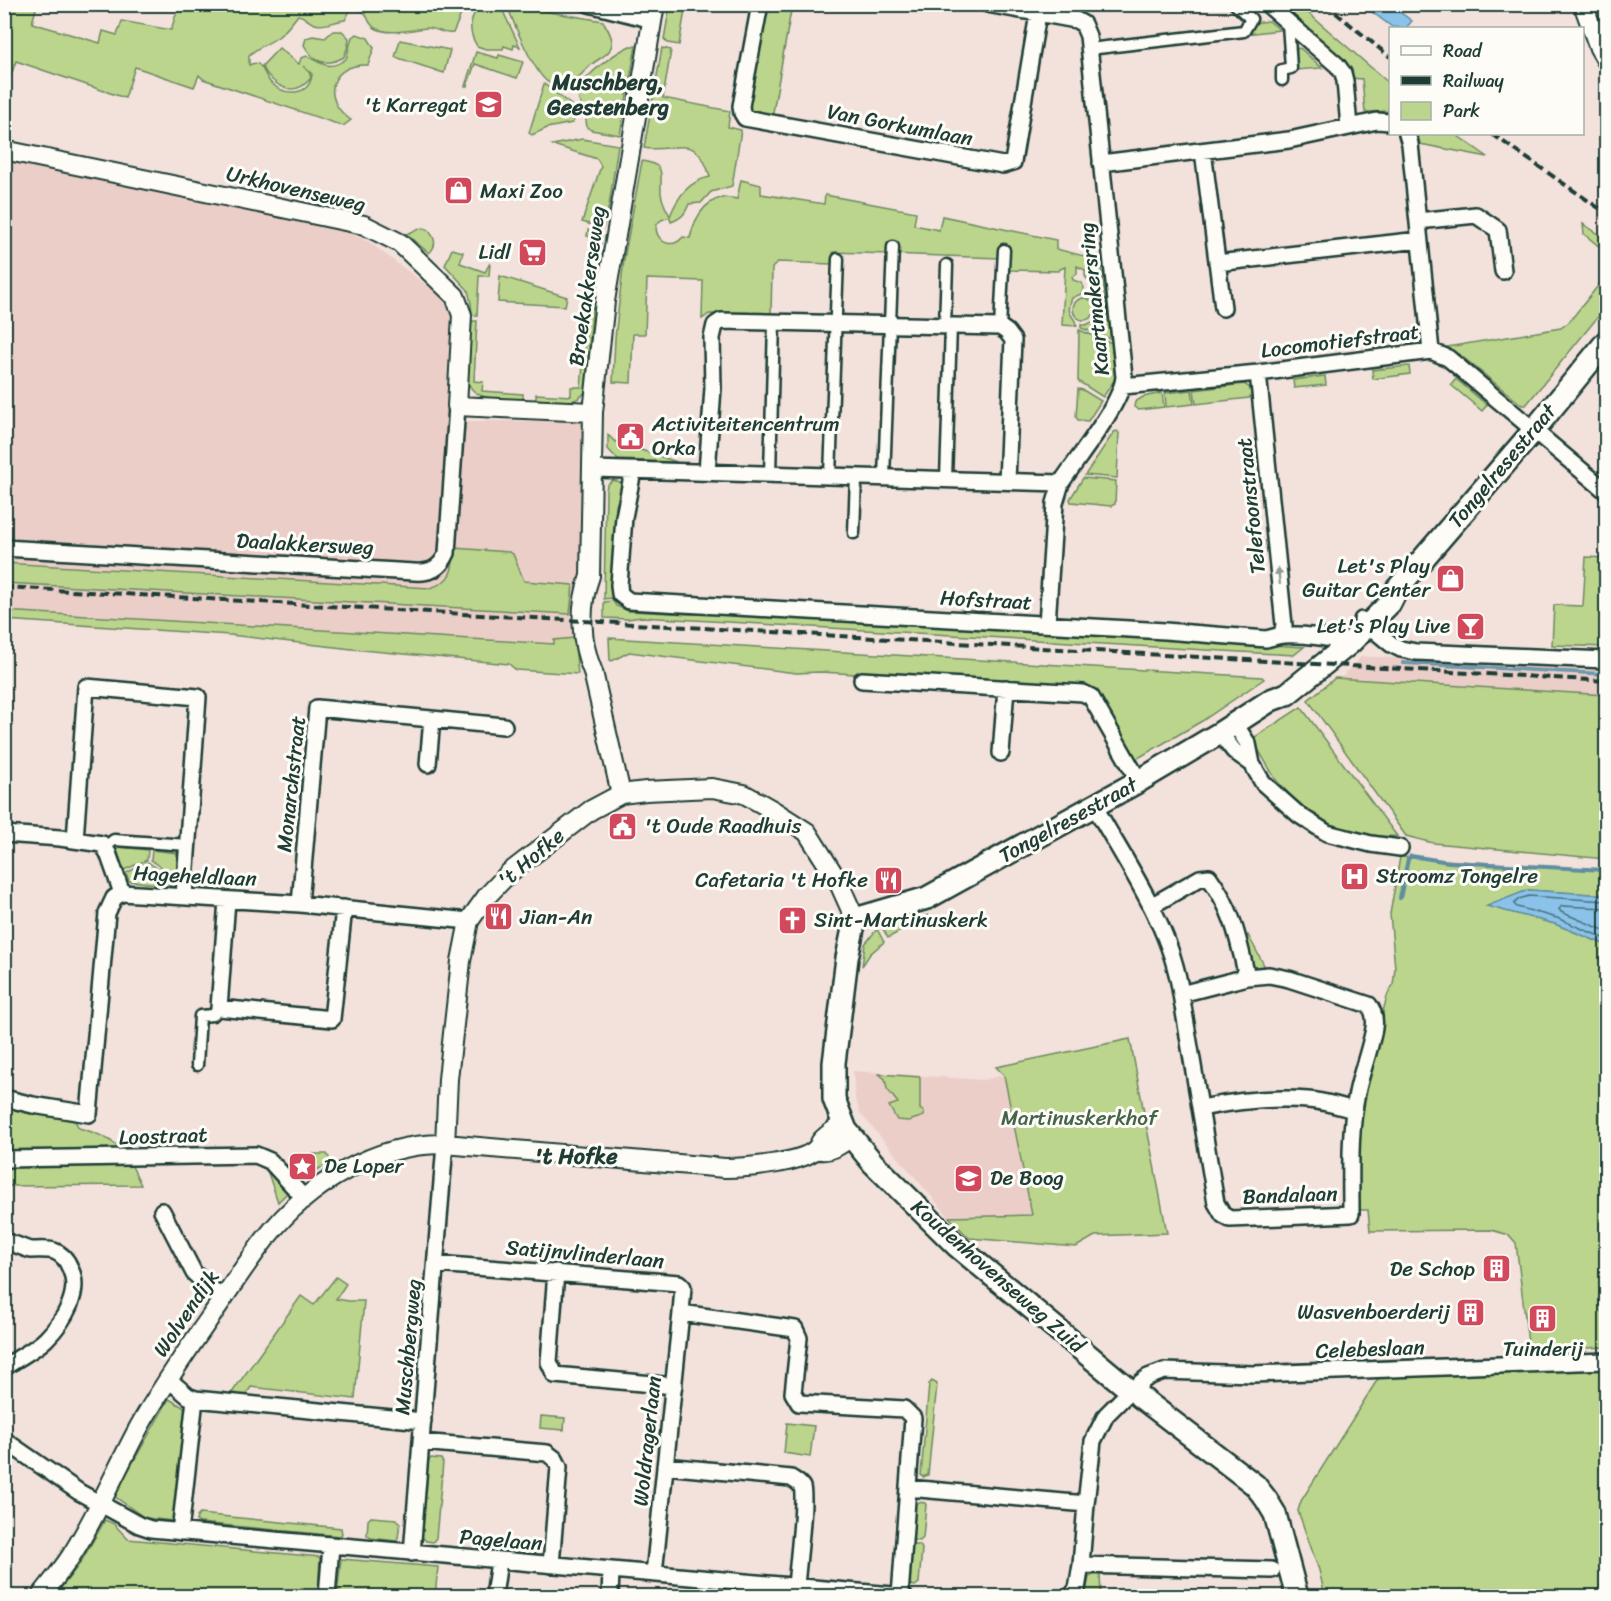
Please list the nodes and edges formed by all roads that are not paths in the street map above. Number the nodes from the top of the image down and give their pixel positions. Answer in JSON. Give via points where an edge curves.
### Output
{"nodes":[{"id":1,"x":589,"y":4,"type":"edge"},
{"id":2,"x":760,"y":4,"type":"edge"},
{"id":3,"x":987,"y":4,"type":"edge"},
{"id":4,"x":1235,"y":4,"type":"edge"},
{"id":5,"x":1268,"y":4,"type":"edge"},
{"id":6,"x":1583,"y":4,"type":"edge"},
{"id":7,"x":654,"y":12,"type":"edge"},
{"id":8,"x":1038,"y":14,"type":"junction"},
{"id":9,"x":1288,"y":23,"type":"junction"},
{"id":10,"x":1089,"y":49,"type":"junction"},
{"id":11,"x":1606,"y":60,"type":"edge"},
{"id":12,"x":1282,"y":80,"type":"dead end"},
{"id":13,"x":1389,"y":122,"type":"edge"},
{"id":14,"x":1349,"y":127,"type":"junction"},
{"id":15,"x":1407,"y":135,"type":"edge"},
{"id":16,"x":4,"y":150,"type":"edge"},
{"id":17,"x":1203,"y":151,"type":"junction"},
{"id":18,"x":1101,"y":163,"type":"junction"},
{"id":19,"x":1418,"y":220,"type":"junction"},
{"id":20,"x":1419,"y":240,"type":"junction"},
{"id":21,"x":893,"y":247,"type":"dead end"},
{"id":22,"x":1004,"y":250,"type":"dead end"},
{"id":23,"x":838,"y":259,"type":"dead end"},
{"id":24,"x":1217,"y":263,"type":"junction"},
{"id":25,"x":947,"y":265,"type":"dead end"},
{"id":26,"x":1503,"y":271,"type":"dead end"},
{"id":27,"x":1223,"y":308,"type":"dead end"},
{"id":28,"x":774,"y":322,"type":"junction"},
{"id":29,"x":835,"y":324,"type":"junction"},
{"id":30,"x":891,"y":325,"type":"junction"},
{"id":31,"x":948,"y":326,"type":"junction"},
{"id":32,"x":1000,"y":327,"type":"junction"},
{"id":33,"x":1606,"y":342,"type":"edge"},
{"id":34,"x":1431,"y":351,"type":"junction"},
{"id":35,"x":1258,"y":373,"type":"junction"},
{"id":36,"x":1123,"y":386,"type":"junction"},
{"id":37,"x":457,"y":406,"type":"junction"},
{"id":38,"x":593,"y":412,"type":"junction"},
{"id":39,"x":1534,"y":430,"type":"junction"},
{"id":40,"x":593,"y":469,"type":"junction"},
{"id":41,"x":633,"y":471,"type":"junction"},
{"id":42,"x":707,"y":472,"type":"junction"},
{"id":43,"x":770,"y":474,"type":"junction"},
{"id":44,"x":830,"y":476,"type":"junction"},
{"id":45,"x":856,"y":476,"type":"junction"},
{"id":46,"x":884,"y":477,"type":"junction"},
{"id":47,"x":946,"y":479,"type":"junction"},
{"id":48,"x":1006,"y":481,"type":"junction"},
{"id":49,"x":1061,"y":483,"type":"junction"},
{"id":50,"x":1606,"y":491,"type":"edge"},
{"id":51,"x":855,"y":533,"type":"dead end"},
{"id":52,"x":4,"y":548,"type":"edge"},
{"id":53,"x":1364,"y":622,"type":"junction"},
{"id":54,"x":1047,"y":624,"type":"junction"},
{"id":55,"x":1282,"y":634,"type":"junction"},
{"id":56,"x":1344,"y":641,"type":"junction"},
{"id":57,"x":1606,"y":660,"type":"edge"},
{"id":58,"x":862,"y":680,"type":"dead end"},
{"id":59,"x":1006,"y":688,"type":"junction"},
{"id":60,"x":432,"y":719,"type":"junction"},
{"id":61,"x":504,"y":726,"type":"dead end"},
{"id":62,"x":1228,"y":729,"type":"junction"},
{"id":63,"x":1001,"y":753,"type":"dead end"},
{"id":64,"x":428,"y":764,"type":"dead end"},
{"id":65,"x":1138,"y":781,"type":"junction"},
{"id":66,"x":621,"y":794,"type":"junction"},
{"id":67,"x":1094,"y":805,"type":"junction"},
{"id":68,"x":4,"y":834,"type":"edge"},
{"id":69,"x":75,"y":840,"type":"junction"},
{"id":70,"x":188,"y":845,"type":"junction"},
{"id":71,"x":105,"y":847,"type":"junction"},
{"id":72,"x":1400,"y":848,"type":"dead end"},
{"id":73,"x":122,"y":893,"type":"junction"},
{"id":74,"x":184,"y":896,"type":"junction"},
{"id":75,"x":227,"y":900,"type":"junction"},
{"id":76,"x":300,"y":904,"type":"junction"},
{"id":77,"x":1151,"y":906,"type":"junction"},
{"id":78,"x":344,"y":908,"type":"junction"},
{"id":79,"x":855,"y":919,"type":"junction"},
{"id":80,"x":469,"y":921,"type":"junction"},
{"id":81,"x":1247,"y":977,"type":"junction"},
{"id":82,"x":1181,"y":994,"type":"junction"},
{"id":83,"x":219,"y":1008,"type":"junction"},
{"id":84,"x":197,"y":1065,"type":"dead end"},
{"id":85,"x":4,"y":1098,"type":"edge"},
{"id":86,"x":1201,"y":1108,"type":"junction"},
{"id":87,"x":1354,"y":1110,"type":"junction"},
{"id":88,"x":847,"y":1131,"type":"junction"},
{"id":89,"x":445,"y":1144,"type":"junction"},
{"id":90,"x":4,"y":1159,"type":"edge"},
{"id":91,"x":304,"y":1198,"type":"junction"},
{"id":92,"x":162,"y":1210,"type":"dead end"},
{"id":93,"x":4,"y":1242,"type":"edge"},
{"id":94,"x":436,"y":1264,"type":"junction"},
{"id":95,"x":556,"y":1272,"type":"junction"},
{"id":96,"x":224,"y":1296,"type":"junction"},
{"id":97,"x":681,"y":1313,"type":"junction"},
{"id":98,"x":1606,"y":1361,"type":"edge"},
{"id":99,"x":4,"y":1368,"type":"edge"},
{"id":100,"x":168,"y":1379,"type":"junction"},
{"id":101,"x":674,"y":1386,"type":"junction"},
{"id":102,"x":1132,"y":1390,"type":"junction"},
{"id":103,"x":195,"y":1399,"type":"junction"},
{"id":104,"x":423,"y":1421,"type":"junction"},
{"id":105,"x":4,"y":1440,"type":"edge"},
{"id":106,"x":421,"y":1442,"type":"junction"},
{"id":107,"x":665,"y":1466,"type":"junction"},
{"id":108,"x":908,"y":1488,"type":"junction"},
{"id":109,"x":100,"y":1503,"type":"junction"},
{"id":110,"x":1086,"y":1504,"type":"junction"},
{"id":111,"x":180,"y":1532,"type":"junction"},
{"id":112,"x":331,"y":1546,"type":"junction"},
{"id":113,"x":412,"y":1553,"type":"junction"},
{"id":114,"x":499,"y":1561,"type":"junction"},
{"id":115,"x":551,"y":1565,"type":"junction"},
{"id":116,"x":1081,"y":1565,"type":"junction"},
{"id":117,"x":611,"y":1570,"type":"junction"},
{"id":118,"x":1272,"y":1570,"type":"dead end"},
{"id":119,"x":654,"y":1574,"type":"junction"},
{"id":120,"x":796,"y":1587,"type":"junction"},
{"id":121,"x":853,"y":1594,"type":"edge"},
{"id":122,"x":41,"y":1596,"type":"edge"},
{"id":123,"x":327,"y":1596,"type":"edge"},
{"id":124,"x":494,"y":1596,"type":"edge"},
{"id":125,"x":610,"y":1596,"type":"edge"},
{"id":126,"x":902,"y":1596,"type":"edge"},
{"id":127,"x":1071,"y":1596,"type":"edge"},
{"id":128,"x":1297,"y":1596,"type":"edge"}],
"edges":[{"from":1,"to":7,"type":"street"},
{"from":2,"to":8,"type":"street","name":"Van Gorkumlaan","via":[[741,106],[745,118],[1003,165],[1013,162]]},
{"from":3,"to":8,"type":"street","name":"Kaartmakersring"},
{"from":4,"to":10,"type":"street","via":[[1251,19],[1244,31]]},
{"from":5,"to":9,"type":"street"},
{"from":6,"to":11,"type":"street"},
{"from":7,"to":38,"type":"street","name":"Broekakkerseweg","via":[[605,301]]},
{"from":8,"to":10,"type":"street","name":"Kaartmakersring","via":[[1083,24]]},
{"from":9,"to":12,"type":"street","via":[[1291,68],[1282,70]]},
{"from":9,"to":14,"type":"street","via":[[1343,73]]},
{"from":10,"to":18,"type":"street","name":"Kaartmakersring"},
{"from":13,"to":14,"type":"street"},
{"from":14,"to":17,"type":"street","via":[[1289,140]]},
{"from":15,"to":19,"type":"street"},
{"from":16,"to":37,"type":"street","name":"Urkhovenseweg","via":[[338,218],[364,225],[400,243],[459,304],[462,315]]},
{"from":17,"to":18,"type":"street"},
{"from":17,"to":24,"type":"street"},
{"from":18,"to":36,"type":"street","name":"Kaartmakersring"},
{"from":19,"to":20,"type":"street"},
{"from":19,"to":26,"type":"street","via":[[1476,215],[1498,230]]},
{"from":20,"to":24,"type":"street"},
{"from":20,"to":34,"type":"street"},
{"from":21,"to":30,"type":"street"},
{"from":22,"to":32,"type":"street"},
{"from":23,"to":29,"type":"street"},
{"from":24,"to":27,"type":"street"},
{"from":25,"to":31,"type":"street"},
{"from":28,"to":29,"type":"street"},
{"from":28,"to":42,"type":"street","via":[[722,321],[715,325]]},
{"from":28,"to":43,"type":"street"},
{"from":29,"to":30,"type":"street"},
{"from":29,"to":44,"type":"street"},
{"from":30,"to":31,"type":"street"},
{"from":30,"to":46,"type":"street"},
{"from":31,"to":32,"type":"street"},
{"from":31,"to":47,"type":"street"},
{"from":32,"to":48,"type":"street","via":[[1013,340]]},
{"from":33,"to":39,"type":"main road","name":"Tongelresestraat"},
{"from":34,"to":35,"type":"street","name":"Locomotiefstraat"},
{"from":34,"to":39,"type":"street","name":"Locomotiefstraat","via":[[1448,358]]},
{"from":35,"to":36,"type":"street","name":"Locomotiefstraat"},
{"from":55,"to":35,"type":"street","name":"Telefoonstraat","one_way":true},
{"from":36,"to":49,"type":"street","name":"Kaartmakersring"},
{"from":37,"to":38,"type":"street"},
{"from":37,"to":52,"type":"street","name":"Daalakkersweg","via":[[447,553],[432,571]]},
{"from":38,"to":40,"type":"street","name":"Broekakkerseweg"},
{"from":39,"to":50,"type":"street","name":"Locomotiefstraat"},
{"from":39,"to":53,"type":"main road","name":"Tongelresestraat","via":[[1397,589],[1381,598]]},
{"from":40,"to":41,"type":"street"},
{"from":40,"to":66,"type":"street","name":"Broekakkerseweg","via":[[590,576],[595,591],[589,625],[597,654],[593,672]]},
{"from":41,"to":42,"type":"street"},
{"from":41,"to":54,"type":"street","name":"Hofstraat","via":[[624,517],[619,585],[621,594],[629,601]]},
{"from":42,"to":43,"type":"street"},
{"from":43,"to":44,"type":"street"},
{"from":44,"to":45,"type":"street"},
{"from":45,"to":46,"type":"street"},
{"from":45,"to":51,"type":"street"},
{"from":46,"to":47,"type":"street"},
{"from":47,"to":48,"type":"street"},
{"from":48,"to":49,"type":"street"},
{"from":49,"to":54,"type":"street","via":[[1055,503]]},
{"from":53,"to":56,"type":"main road","name":"Tongelresestraat"},
{"from":53,"to":57,"type":"street","via":[[1401,649],[1416,652]]},
{"from":54,"to":55,"type":"street","name":"Hofstraat","via":[[1266,639]]},
{"from":55,"to":56,"type":"street","name":"Hofstraat"},
{"from":56,"to":62,"type":"main road","name":"Tongelresestraat"},
{"from":58,"to":59,"type":"street"},
{"from":59,"to":63,"type":"street"},
{"from":59,"to":65,"type":"street","via":[[1083,693],[1091,697]]},
{"from":60,"to":61,"type":"street","name":"Monarchstraat"},
{"from":60,"to":64,"type":"street"},
{"from":60,"to":76,"type":"street","name":"Monarchstraat","via":[[317,708]]},
{"from":62,"to":65,"type":"main road","name":"Tongelresestraat"},
{"from":62,"to":72,"type":"street","via":[[1248,744],[1252,764],[1263,783],[1299,815],[1327,833]]},
{"from":65,"to":67,"type":"main road","name":"Tongelresestraat"},
{"from":66,"to":79,"type":"street","name":"'t Hofke","via":[[712,788],[744,794],[807,832],[838,880]]},
{"from":66,"to":80,"type":"street","name":"'t Hofke","via":[[591,810],[508,873]]},
{"from":67,"to":77,"type":"street"},
{"from":67,"to":79,"type":"main road","name":"Tongelresestraat","via":[[927,898]]},
{"from":68,"to":69,"type":"street"},
{"from":69,"to":70,"type":"street","via":[[86,687],[198,697]]},
{"from":69,"to":71,"type":"street"},
{"from":70,"to":71,"type":"street","via":[[114,840]]},
{"from":70,"to":74,"type":"street"},
{"from":71,"to":73,"type":"street"},
{"from":73,"to":74,"type":"street","name":"Hageheldlaan"},
{"from":73,"to":85,"type":"street","name":"Hageheldlaan","via":[[114,898],[107,913],[89,1114]]},
{"from":74,"to":75,"type":"street","name":"Hageheldlaan"},
{"from":75,"to":76,"type":"street","name":"Hageheldlaan"},
{"from":75,"to":83,"type":"street"},
{"from":76,"to":78,"type":"street","name":"Hageheldlaan"},
{"from":77,"to":81,"type":"street","via":[[1200,878],[1209,877],[1235,923]]},
{"from":77,"to":82,"type":"street","via":[[1171,950]]},
{"from":78,"to":80,"type":"street","name":"Hageheldlaan"},
{"from":78,"to":83,"type":"street","via":[[332,1019]]},
{"from":79,"to":88,"type":"main road","via":[[834,1064],[834,1099]]},
{"from":80,"to":89,"type":"street","name":"'t Hofke","via":[[448,1079]]},
{"from":81,"to":82,"type":"street","name":"Bandalaan"},
{"from":81,"to":87,"type":"street","name":"Bandalaan","via":[[1289,978],[1369,1005],[1375,1025]]},
{"from":82,"to":86,"type":"street","name":"Bandalaan"},
{"from":83,"to":84,"type":"street","via":[[213,1015],[200,1016]]},
{"from":86,"to":87,"type":"street","via":[[1274,1099],[1310,1100]]},
{"from":86,"to":87,"type":"street","name":"Bandalaan","via":[[1216,1203],[1230,1219],[1351,1214]]},
{"from":88,"to":89,"type":"street","via":[[820,1143],[807,1154],[771,1165],[726,1168]]},
{"from":88,"to":102,"type":"main road","name":"Koudenhovenseweg Zuid","via":[[873,1163],[957,1246]]},
{"from":89,"to":91,"type":"street","name":"Wolvendijk","via":[[421,1143],[379,1155]]},
{"from":89,"to":94,"type":"street","name":"Muschbergweg"},
{"from":90,"to":91,"type":"street","name":"Loostraat","via":[[256,1155],[270,1161]]},
{"from":91,"to":96,"type":"street","name":"Wolvendijk","via":[[267,1236]]},
{"from":92,"to":96,"type":"street","via":[[194,1273]]},
{"from":93,"to":99,"type":"street","via":[[56,1252],[68,1262],[74,1279],[72,1300],[59,1324],[37,1347]]},
{"from":94,"to":95,"type":"street","name":"Satijnvlinderlaan"},
{"from":94,"to":104,"type":"street","name":"Muschbergweg"},
{"from":95,"to":97,"type":"street","name":"Satijnvlinderlaan","via":[[679,1283],[683,1287]]},
{"from":95,"to":101,"type":"street","via":[[549,1362],[555,1375]]},
{"from":96,"to":100,"type":"street","name":"Wolvendijk"},
{"from":97,"to":101,"type":"street","name":"Woldragerlaan"},
{"from":97,"to":108,"type":"street","via":[[795,1329],[799,1338],[793,1393],[799,1403],[904,1409],[913,1418]]},
{"from":98,"to":102,"type":"street","name":"Celebeslaan","via":[[1253,1374],[1164,1371],[1148,1377]]},
{"from":100,"to":103,"type":"street"},
{"from":100,"to":109,"type":"street","name":"Wolvendijk"},
{"from":101,"to":107,"type":"street","name":"Woldragerlaan"},
{"from":102,"to":110,"type":"street","via":[[1106,1415],[1093,1441]]},
{"from":102,"to":128,"type":"main road","name":"Koudenhovenseweg Zuid","via":[[1255,1485],[1266,1498],[1275,1514]]},
{"from":103,"to":104,"type":"street"},
{"from":103,"to":111,"type":"street"},
{"from":104,"to":106,"type":"street","name":"Muschbergweg"},
{"from":105,"to":109,"type":"street","name":"Pagelaan"},
{"from":106,"to":113,"type":"street","name":"Muschbergweg"},
{"from":106,"to":115,"type":"street","via":[[547,1453],[555,1459],[559,1467]]},
{"from":107,"to":119,"type":"street","name":"Woldragerlaan"},
{"from":107,"to":120,"type":"street","via":[[791,1478],[798,1482],[802,1503]]},
{"from":108,"to":110,"type":"street"},
{"from":108,"to":126,"type":"street"},
{"from":109,"to":111,"type":"street","name":"Pagelaan","via":[[139,1525]]},
{"from":109,"to":122,"type":"street","name":"Wolvendijk","via":[[71,1556]]},
{"from":110,"to":116,"type":"street"},
{"from":111,"to":112,"type":"street","name":"Pagelaan"},
{"from":112,"to":113,"type":"street","name":"Pagelaan"},
{"from":112,"to":123,"type":"street"},
{"from":113,"to":114,"type":"street","name":"Pagelaan"},
{"from":114,"to":115,"type":"street","name":"Pagelaan"},
{"from":114,"to":124,"type":"street"},
{"from":115,"to":117,"type":"street","name":"Pagelaan"},
{"from":116,"to":118,"type":"street"},
{"from":116,"to":127,"type":"street","via":[[1077,1589]]},
{"from":117,"to":119,"type":"street","name":"Pagelaan"},
{"from":117,"to":125,"type":"street"},
{"from":119,"to":120,"type":"street","name":"Pagelaan"},
{"from":120,"to":121,"type":"street","name":"Pagelaan"},
{"from":121,"to":126,"type":"street","name":"Pagelaan"}]}
